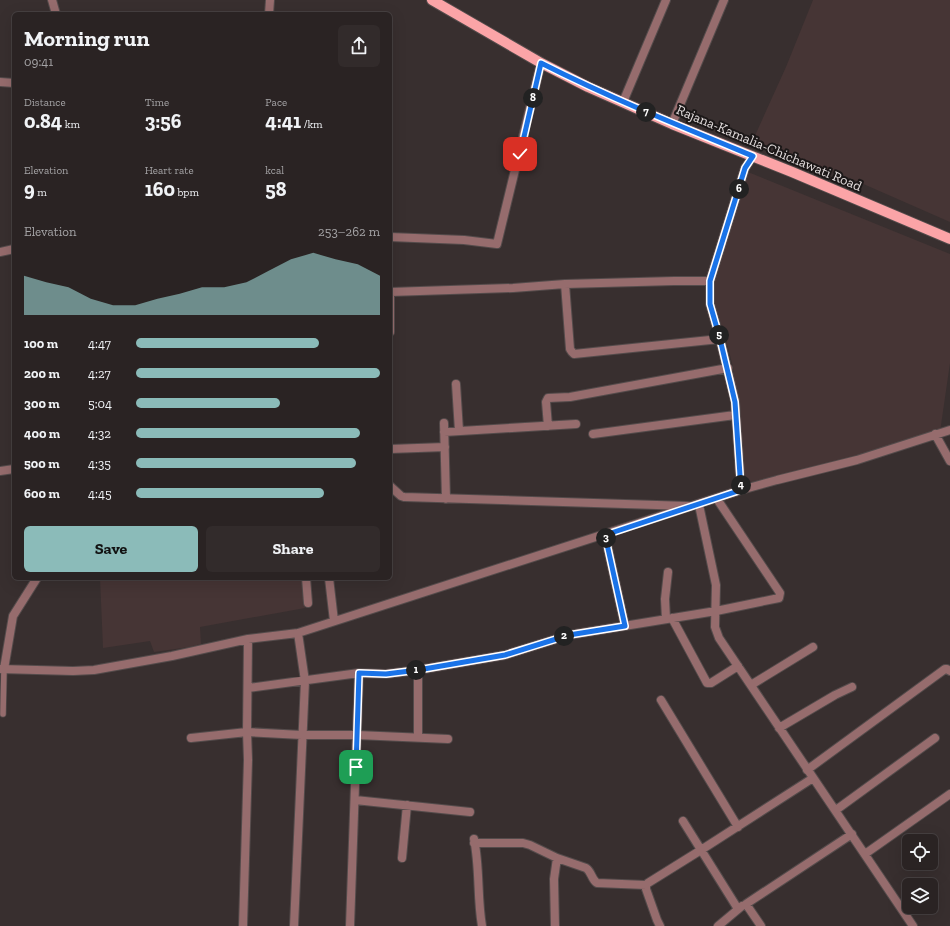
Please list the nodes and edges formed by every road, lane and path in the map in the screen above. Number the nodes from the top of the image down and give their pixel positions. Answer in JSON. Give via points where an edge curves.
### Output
{"nodes":[{"id":1,"x":52,"y":0,"type":"edge"},
{"id":2,"x":270,"y":0,"type":"edge"},
{"id":3,"x":432,"y":0,"type":"edge"},
{"id":4,"x":666,"y":0,"type":"edge"},
{"id":5,"x":724,"y":0,"type":"edge"},
{"id":6,"x":55,"y":12,"type":"edge"},
{"id":7,"x":269,"y":12,"type":"edge"},
{"id":8,"x":541,"y":63,"type":"junction"},
{"id":9,"x":0,"y":82,"type":"edge"},
{"id":10,"x":12,"y":82,"type":"edge"},
{"id":11,"x":623,"y":102,"type":"junction"},
{"id":12,"x":672,"y":124,"type":"junction"},
{"id":13,"x":753,"y":156,"type":"junction"},
{"id":14,"x":392,"y":237,"type":"edge"},
{"id":15,"x":950,"y":239,"type":"edge"},
{"id":16,"x":12,"y":249,"type":"edge"},
{"id":17,"x":0,"y":252,"type":"edge"},
{"id":18,"x":710,"y":281,"type":"junction"},
{"id":19,"x":566,"y":284,"type":"junction"},
{"id":20,"x":392,"y":292,"type":"edge"},
{"id":21,"x":720,"y":339,"type":"junction"},
{"id":22,"x":728,"y":368,"type":"junction"},
{"id":23,"x":456,"y":384,"type":"dead end"},
{"id":24,"x":735,"y":415,"type":"junction"},
{"id":25,"x":444,"y":422,"type":"dead end"},
{"id":26,"x":576,"y":424,"type":"dead end"},
{"id":27,"x":548,"y":426,"type":"junction"},
{"id":28,"x":950,"y":430,"type":"edge"},
{"id":29,"x":459,"y":431,"type":"junction"},
{"id":30,"x":444,"y":432,"type":"junction"},
{"id":31,"x":593,"y":434,"type":"dead end"},
{"id":32,"x":935,"y":434,"type":"junction"},
{"id":33,"x":445,"y":447,"type":"junction"},
{"id":34,"x":392,"y":449,"type":"edge"},
{"id":35,"x":950,"y":460,"type":"edge"},
{"id":36,"x":12,"y":469,"type":"edge"},
{"id":37,"x":0,"y":471,"type":"edge"},
{"id":38,"x":392,"y":488,"type":"edge"},
{"id":39,"x":741,"y":490,"type":"junction"},
{"id":40,"x":446,"y":499,"type":"junction"},
{"id":41,"x":717,"y":499,"type":"junction"},
{"id":42,"x":697,"y":505,"type":"junction"},
{"id":43,"x":605,"y":535,"type":"junction"},
{"id":44,"x":668,"y":572,"type":"dead end"},
{"id":45,"x":36,"y":580,"type":"edge"},
{"id":46,"x":306,"y":580,"type":"edge"},
{"id":47,"x":329,"y":580,"type":"edge"},
{"id":48,"x":308,"y":603,"type":"dead end"},
{"id":49,"x":716,"y":611,"type":"junction"},
{"id":50,"x":669,"y":619,"type":"junction"},
{"id":51,"x":334,"y":621,"type":"junction"},
{"id":52,"x":625,"y":626,"type":"junction"},
{"id":53,"x":298,"y":633,"type":"junction"},
{"id":54,"x":248,"y":639,"type":"junction"},
{"id":55,"x":813,"y":647,"type":"dead end"},
{"id":56,"x":738,"y":666,"type":"junction"},
{"id":57,"x":2,"y":669,"type":"edge"},
{"id":58,"x":418,"y":670,"type":"junction"},
{"id":59,"x":950,"y":671,"type":"edge"},
{"id":60,"x":359,"y":673,"type":"junction"},
{"id":61,"x":305,"y":681,"type":"junction"},
{"id":62,"x":751,"y":685,"type":"junction"},
{"id":63,"x":852,"y":687,"type":"dead end"},
{"id":64,"x":248,"y":688,"type":"junction"},
{"id":65,"x":662,"y":700,"type":"dead end"},
{"id":66,"x":3,"y":714,"type":"dead end"},
{"id":67,"x":779,"y":728,"type":"junction"},
{"id":68,"x":247,"y":732,"type":"junction"},
{"id":69,"x":302,"y":735,"type":"junction"},
{"id":70,"x":357,"y":735,"type":"junction"},
{"id":71,"x":418,"y":737,"type":"junction"},
{"id":72,"x":191,"y":738,"type":"dead end"},
{"id":73,"x":935,"y":738,"type":"dead end"},
{"id":74,"x":448,"y":739,"type":"dead end"},
{"id":75,"x":807,"y":770,"type":"junction"},
{"id":76,"x":813,"y":778,"type":"junction"},
{"id":77,"x":950,"y":794,"type":"edge"},
{"id":78,"x":355,"y":800,"type":"junction"},
{"id":79,"x":407,"y":806,"type":"junction"},
{"id":80,"x":836,"y":810,"type":"junction"},
{"id":81,"x":470,"y":812,"type":"dead end"},
{"id":82,"x":683,"y":821,"type":"dead end"},
{"id":83,"x":738,"y":827,"type":"junction"},
{"id":84,"x":852,"y":834,"type":"junction"},
{"id":85,"x":701,"y":850,"type":"junction"},
{"id":86,"x":865,"y":854,"type":"junction"},
{"id":87,"x":402,"y":858,"type":"dead end"},
{"id":88,"x":557,"y":858,"type":"junction"},
{"id":89,"x":646,"y":885,"type":"junction"},
{"id":90,"x":742,"y":907,"type":"junction"},
{"id":91,"x":244,"y":926,"type":"edge"},
{"id":92,"x":294,"y":926,"type":"edge"},
{"id":93,"x":350,"y":926,"type":"edge"},
{"id":94,"x":482,"y":926,"type":"edge"},
{"id":95,"x":555,"y":926,"type":"edge"},
{"id":96,"x":660,"y":926,"type":"edge"},
{"id":97,"x":718,"y":926,"type":"edge"},
{"id":98,"x":761,"y":926,"type":"edge"},
{"id":99,"x":913,"y":926,"type":"edge"}],
"edges":[{"from":1,"to":6,"type":"street"},
{"from":2,"to":7,"type":"street"},
{"from":3,"to":8,"type":"main road","name":"Rajana-Kamalia-Chichawati Road"},
{"from":4,"to":11,"type":"street"},
{"from":5,"to":12,"type":"street"},
{"from":8,"to":11,"type":"main road","name":"Rajana-Kamalia-Chichawati Road"},
{"from":8,"to":14,"type":"street","via":[[497,244]]},
{"from":9,"to":10,"type":"street"},
{"from":11,"to":12,"type":"main road","name":"Rajana-Kamalia-Chichawati Road"},
{"from":12,"to":13,"type":"main road","name":"Rajana-Kamalia-Chichawati Road"},
{"from":13,"to":15,"type":"main road","name":"Rajana-Kamalia-Chichawati Road"},
{"from":13,"to":18,"type":"street","via":[[745,168]]},
{"from":16,"to":17,"type":"street"},
{"from":18,"to":19,"type":"street"},
{"from":18,"to":21,"type":"street","via":[[710,304]]},
{"from":19,"to":20,"type":"street"},
{"from":19,"to":21,"type":"street","via":[[570,349],[574,354]]},
{"from":21,"to":22,"type":"street"},
{"from":22,"to":24,"type":"street"},
{"from":22,"to":27,"type":"street","via":[[570,397],[548,398]]},
{"from":23,"to":29,"type":"street"},
{"from":24,"to":31,"type":"street"},
{"from":24,"to":39,"type":"street"},
{"from":25,"to":30,"type":"street"},
{"from":26,"to":27,"type":"street"},
{"from":27,"to":29,"type":"street"},
{"from":28,"to":32,"type":"street"},
{"from":29,"to":30,"type":"street"},
{"from":30,"to":33,"type":"street"},
{"from":32,"to":35,"type":"street"},
{"from":32,"to":39,"type":"street","via":[[857,460]]},
{"from":33,"to":34,"type":"street"},
{"from":33,"to":40,"type":"street"},
{"from":36,"to":37,"type":"street"},
{"from":38,"to":40,"type":"street","via":[[403,497]]},
{"from":39,"to":41,"type":"street"},
{"from":40,"to":42,"type":"street"},
{"from":41,"to":42,"type":"street"},
{"from":41,"to":49,"type":"street","via":[[780,593],[779,598]]},
{"from":42,"to":43,"type":"street"},
{"from":42,"to":49,"type":"street","via":[[714,576]]},
{"from":43,"to":51,"type":"street"},
{"from":43,"to":52,"type":"street"},
{"from":44,"to":50,"type":"street","via":[[665,599]]},
{"from":45,"to":57,"type":"street","via":[[13,616]]},
{"from":46,"to":48,"type":"street"},
{"from":47,"to":51,"type":"street"},
{"from":49,"to":50,"type":"street"},
{"from":49,"to":56,"type":"street","via":[[715,627],[719,638]]},
{"from":50,"to":52,"type":"street"},
{"from":50,"to":56,"type":"street","via":[[707,683]]},
{"from":51,"to":53,"type":"street"},
{"from":52,"to":58,"type":"street","via":[[569,635],[505,655]]},
{"from":53,"to":54,"type":"street"},
{"from":53,"to":61,"type":"street"},
{"from":54,"to":57,"type":"street","via":[[94,670]]},
{"from":54,"to":64,"type":"street"},
{"from":55,"to":62,"type":"street"},
{"from":56,"to":62,"type":"street"},
{"from":57,"to":66,"type":"lane"},
{"from":58,"to":60,"type":"street","via":[[386,674]]},
{"from":58,"to":71,"type":"street"},
{"from":59,"to":75,"type":"street","via":[[945,669]]},
{"from":60,"to":61,"type":"street"},
{"from":60,"to":70,"type":"street"},
{"from":61,"to":64,"type":"street"},
{"from":61,"to":69,"type":"street"},
{"from":62,"to":67,"type":"street"},
{"from":63,"to":67,"type":"street"},
{"from":64,"to":68,"type":"street"},
{"from":65,"to":83,"type":"street"},
{"from":67,"to":75,"type":"street"},
{"from":68,"to":69,"type":"street"},
{"from":68,"to":72,"type":"street"},
{"from":68,"to":91,"type":"street"},
{"from":69,"to":70,"type":"street"},
{"from":69,"to":92,"type":"street"},
{"from":70,"to":71,"type":"street"},
{"from":70,"to":78,"type":"street"},
{"from":71,"to":74,"type":"street"},
{"from":73,"to":80,"type":"street"},
{"from":75,"to":76,"type":"street"},
{"from":76,"to":80,"type":"street"},
{"from":76,"to":83,"type":"street"},
{"from":77,"to":86,"type":"street"},
{"from":78,"to":79,"type":"street"},
{"from":78,"to":93,"type":"street"},
{"from":79,"to":81,"type":"street"},
{"from":79,"to":87,"type":"street"},
{"from":80,"to":84,"type":"street"},
{"from":82,"to":85,"type":"street"},
{"from":83,"to":85,"type":"street"},
{"from":84,"to":86,"type":"street"},
{"from":84,"to":90,"type":"street"},
{"from":85,"to":89,"type":"street"},
{"from":85,"to":90,"type":"street"},
{"from":86,"to":99,"type":"street"},
{"from":88,"to":89,"type":"street","via":[[590,870],[597,883]]},
{"from":88,"to":94,"type":"street","via":[[523,843],[474,840],[478,860]]},
{"from":88,"to":95,"type":"street","via":[[554,879]]},
{"from":89,"to":96,"type":"street"},
{"from":90,"to":97,"type":"street"},
{"from":90,"to":98,"type":"street"}]}
